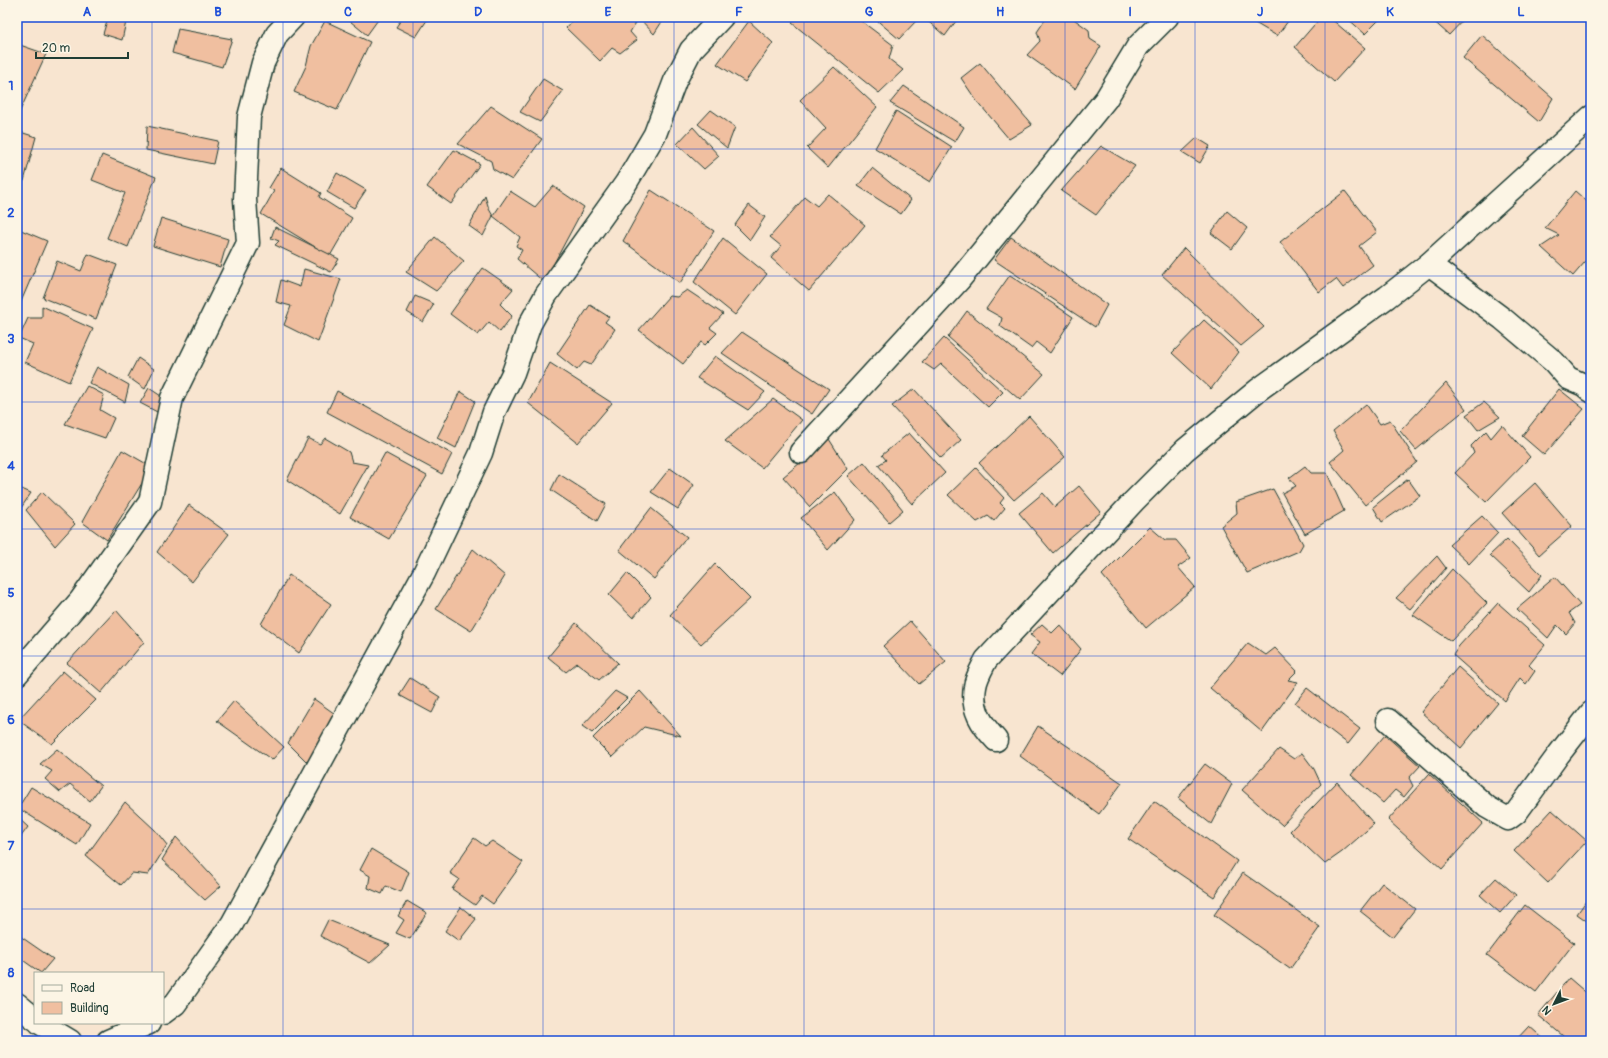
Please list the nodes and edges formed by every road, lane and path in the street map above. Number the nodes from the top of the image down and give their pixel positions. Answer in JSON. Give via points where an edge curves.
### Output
{"nodes":[{"id":1,"x":293,"y":17,"type":"edge"},
{"id":2,"x":722,"y":17,"type":"edge"},
{"id":3,"x":1167,"y":17,"type":"edge"},
{"id":4,"x":1591,"y":117,"type":"edge"},
{"id":5,"x":1429,"y":264,"type":"junction"},
{"id":6,"x":1591,"y":391,"type":"edge"},
{"id":7,"x":801,"y":452,"type":"dead end"},
{"id":8,"x":17,"y":674,"type":"edge"},
{"id":9,"x":1591,"y":713,"type":"edge"},
{"id":10,"x":1388,"y":720,"type":"dead end"},
{"id":11,"x":996,"y":740,"type":"dead end"},
{"id":12,"x":17,"y":1004,"type":"edge"},
{"id":13,"x":164,"y":1011,"type":"edge"},
{"id":14,"x":34,"y":1018,"type":"edge"},
{"id":15,"x":42,"y":1024,"type":"edge"},
{"id":16,"x":147,"y":1024,"type":"edge"},
{"id":17,"x":70,"y":1041,"type":"edge"},
{"id":18,"x":108,"y":1041,"type":"edge"}],
"edges":[{"from":1,"to":8,"type":"street","via":[[277,34],[263,63],[249,117],[245,199],[248,243],[172,398],[150,502],[80,601]]},
{"from":2,"to":13,"type":"street","via":[[692,50],[676,81],[655,134],[626,183],[546,295],[530,324],[513,373],[494,412],[481,453],[424,573],[232,924],[175,1004]]},
{"from":3,"to":7,"type":"street","via":[[1138,46],[1106,99],[959,280]]},
{"from":4,"to":5,"type":"street"},
{"from":5,"to":6,"type":"street","via":[[1503,320],[1554,362],[1568,378]]},
{"from":5,"to":11,"type":"street","via":[[1258,390],[1185,450],[986,660],[975,685],[974,700],[984,727]]},
{"from":9,"to":10,"type":"street","via":[[1516,813],[1508,819],[1487,807]]},
{"from":12,"to":14,"type":"street"},
{"from":15,"to":17,"type":"street"},
{"from":16,"to":18,"type":"street"}]}
